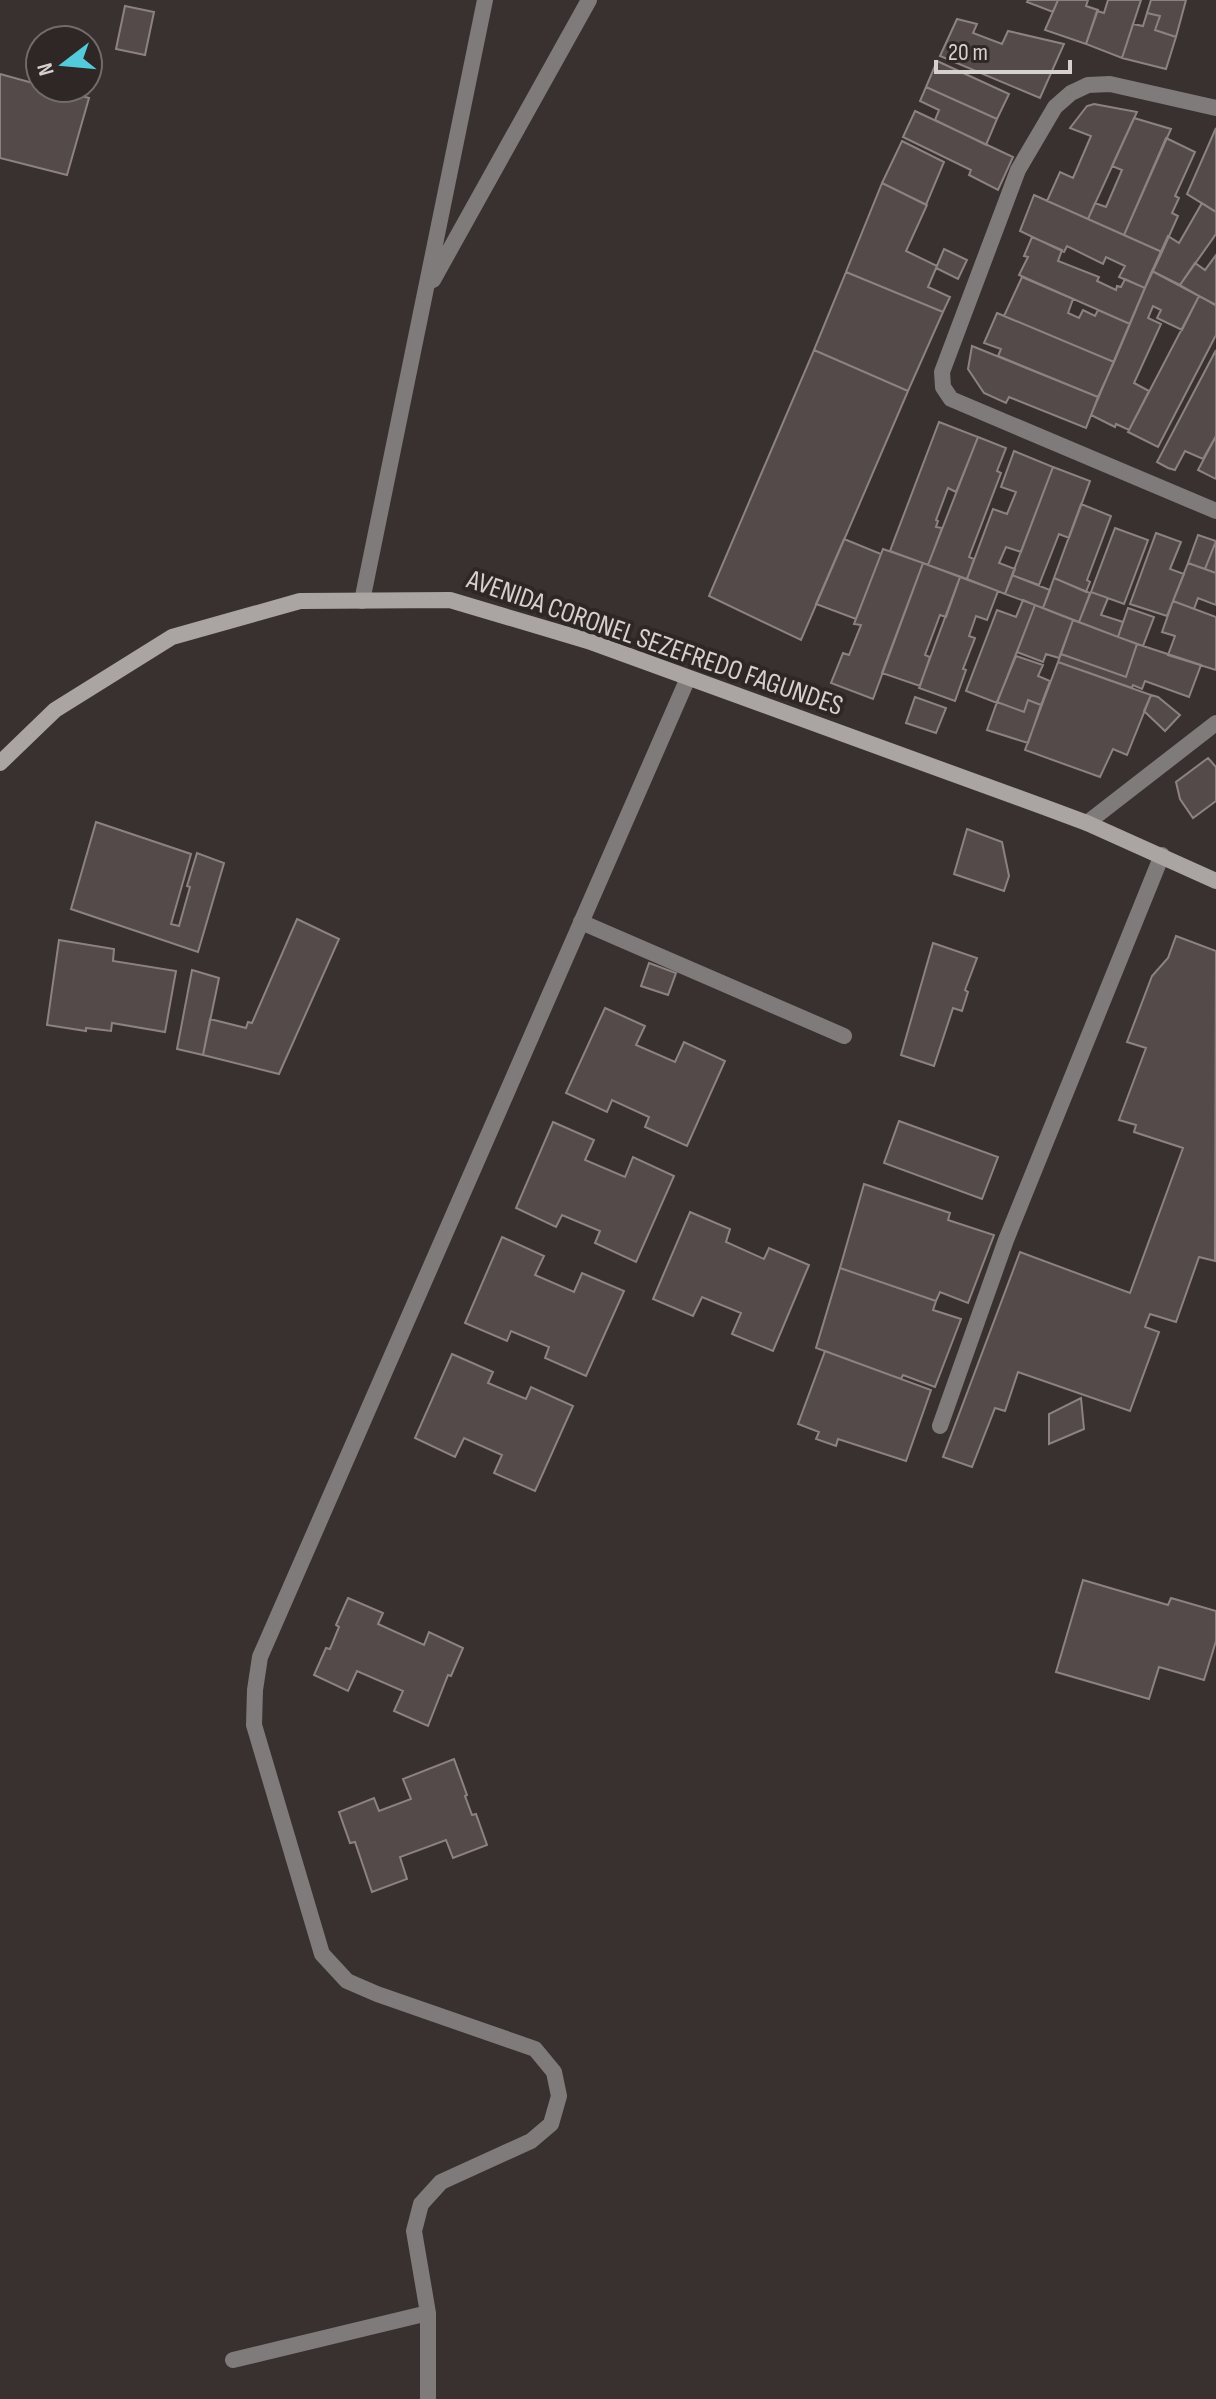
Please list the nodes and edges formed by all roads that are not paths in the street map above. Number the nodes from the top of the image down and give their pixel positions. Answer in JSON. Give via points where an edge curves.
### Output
{"nodes":[{"id":1,"x":485,"y":0,"type":"edge"},
{"id":2,"x":589,"y":0,"type":"edge"},
{"id":3,"x":1216,"y":108,"type":"edge"},
{"id":4,"x":425,"y":295,"type":"junction"},
{"id":5,"x":1216,"y":511,"type":"edge"},
{"id":6,"x":362,"y":601,"type":"junction"},
{"id":7,"x":688,"y":678,"type":"junction"},
{"id":8,"x":1216,"y":723,"type":"edge"},
{"id":9,"x":0,"y":763,"type":"edge"},
{"id":10,"x":1087,"y":823,"type":"junction"},
{"id":11,"x":1162,"y":855,"type":"junction"},
{"id":12,"x":1216,"y":881,"type":"edge"},
{"id":13,"x":581,"y":922,"type":"junction"},
{"id":14,"x":844,"y":1036,"type":"dead end"},
{"id":15,"x":940,"y":1426,"type":"dead end"},
{"id":16,"x":428,"y":2313,"type":"junction"},
{"id":17,"x":233,"y":2360,"type":"dead end"},
{"id":18,"x":428,"y":2399,"type":"edge"}],
"edges":[{"from":1,"to":4,"type":"street"},
{"from":2,"to":4,"type":"street"},
{"from":3,"to":5,"type":"street","via":[[1110,84],[1088,85],[1055,107],[1018,170],[942,372],[951,399]]},
{"from":4,"to":6,"type":"street"},
{"from":6,"to":7,"type":"main road","name":"AVENIDA CORONEL SEZEFREDO FAGUNDES","via":[[450,600],[588,641]]},
{"from":6,"to":9,"type":"main road","name":"AVENIDA CORONEL SEZEFREDO FAGUNDES","via":[[300,601],[172,637],[55,710]]},
{"from":7,"to":10,"type":"main road","name":"AVENIDA CORONEL SEZEFREDO FAGUNDES"},
{"from":7,"to":13,"type":"street"},
{"from":8,"to":10,"type":"street"},
{"from":10,"to":11,"type":"main road","name":"AVENIDA CORONEL SEZEFREDO FAGUNDES"},
{"from":11,"to":12,"type":"main road","name":"AVENIDA CORONEL SEZEFREDO FAGUNDES"},
{"from":11,"to":15,"type":"street","via":[[1006,1240]]},
{"from":13,"to":14,"type":"street"},
{"from":13,"to":16,"type":"street","via":[[260,1657],[255,1690],[254,1725],[322,1954],[347,1981],[535,2049],[554,2072],[559,2096],[551,2124],[531,2141],[441,2182],[421,2204],[414,2231]]},
{"from":16,"to":17,"type":"street"},
{"from":16,"to":18,"type":"street"}]}
